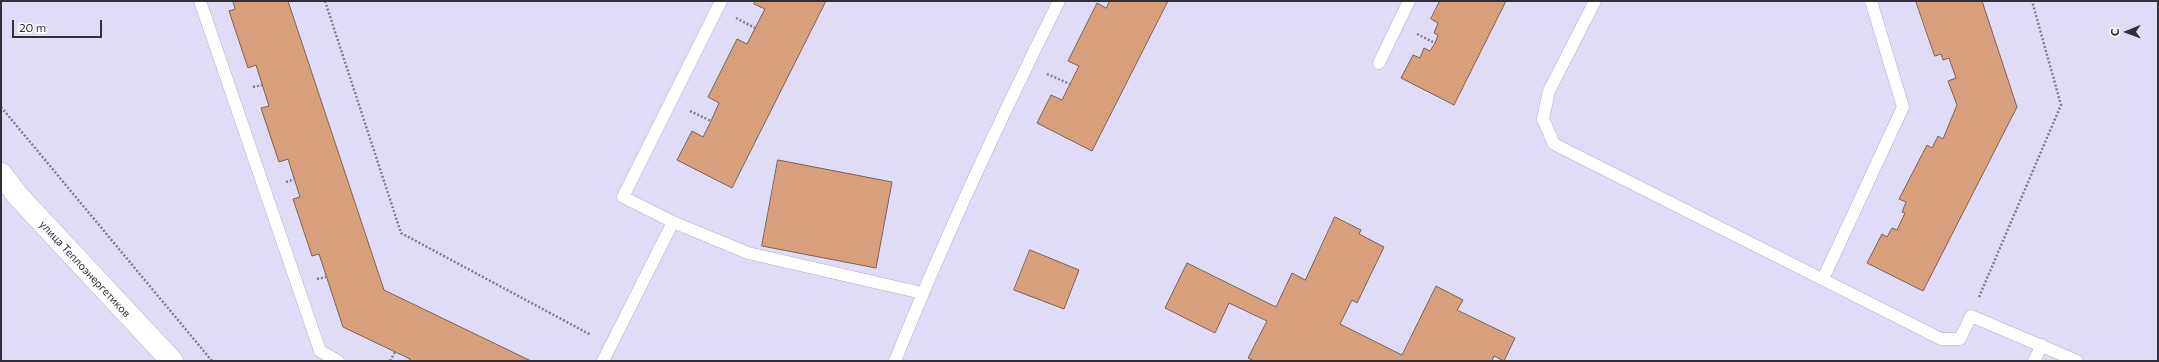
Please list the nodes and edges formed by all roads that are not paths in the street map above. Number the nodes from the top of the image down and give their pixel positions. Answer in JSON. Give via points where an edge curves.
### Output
{"nodes":[{"id":1,"x":200,"y":1,"type":"edge"},
{"id":2,"x":722,"y":1,"type":"edge"},
{"id":3,"x":1060,"y":1,"type":"edge"},
{"id":4,"x":1409,"y":1,"type":"edge"},
{"id":5,"x":1595,"y":1,"type":"edge"},
{"id":6,"x":1871,"y":1,"type":"edge"},
{"id":7,"x":1379,"y":63,"type":"dead end"},
{"id":8,"x":1,"y":174,"type":"edge"},
{"id":9,"x":672,"y":222,"type":"junction"},
{"id":10,"x":1823,"y":279,"type":"junction"},
{"id":11,"x":922,"y":293,"type":"junction"},
{"id":12,"x":2042,"y":345,"type":"junction"},
{"id":13,"x":172,"y":361,"type":"edge"},
{"id":14,"x":338,"y":361,"type":"edge"},
{"id":15,"x":603,"y":361,"type":"edge"},
{"id":16,"x":895,"y":361,"type":"edge"},
{"id":17,"x":2034,"y":361,"type":"edge"},
{"id":18,"x":2077,"y":361,"type":"edge"}],
"edges":[{"from":1,"to":14,"type":"lane","via":[[320,351]]},
{"from":2,"to":9,"type":"lane","via":[[623,197]]},
{"from":3,"to":11,"type":"lane","via":[[1027,66]]},
{"from":4,"to":7,"type":"lane"},
{"from":5,"to":10,"type":"lane","via":[[1548,91],[1543,119],[1554,144]]},
{"from":6,"to":10,"type":"lane","via":[[1903,107]]},
{"from":8,"to":13,"type":"street","name":"улица Теплоэнергетиков","via":[[18,196]]},
{"from":9,"to":11,"type":"lane","via":[[748,253]]},
{"from":9,"to":15,"type":"lane"},
{"from":10,"to":12,"type":"lane","via":[[1941,339],[1960,339],[1971,316]]},
{"from":11,"to":16,"type":"lane"},
{"from":12,"to":17,"type":"lane"},
{"from":12,"to":18,"type":"lane"}]}
